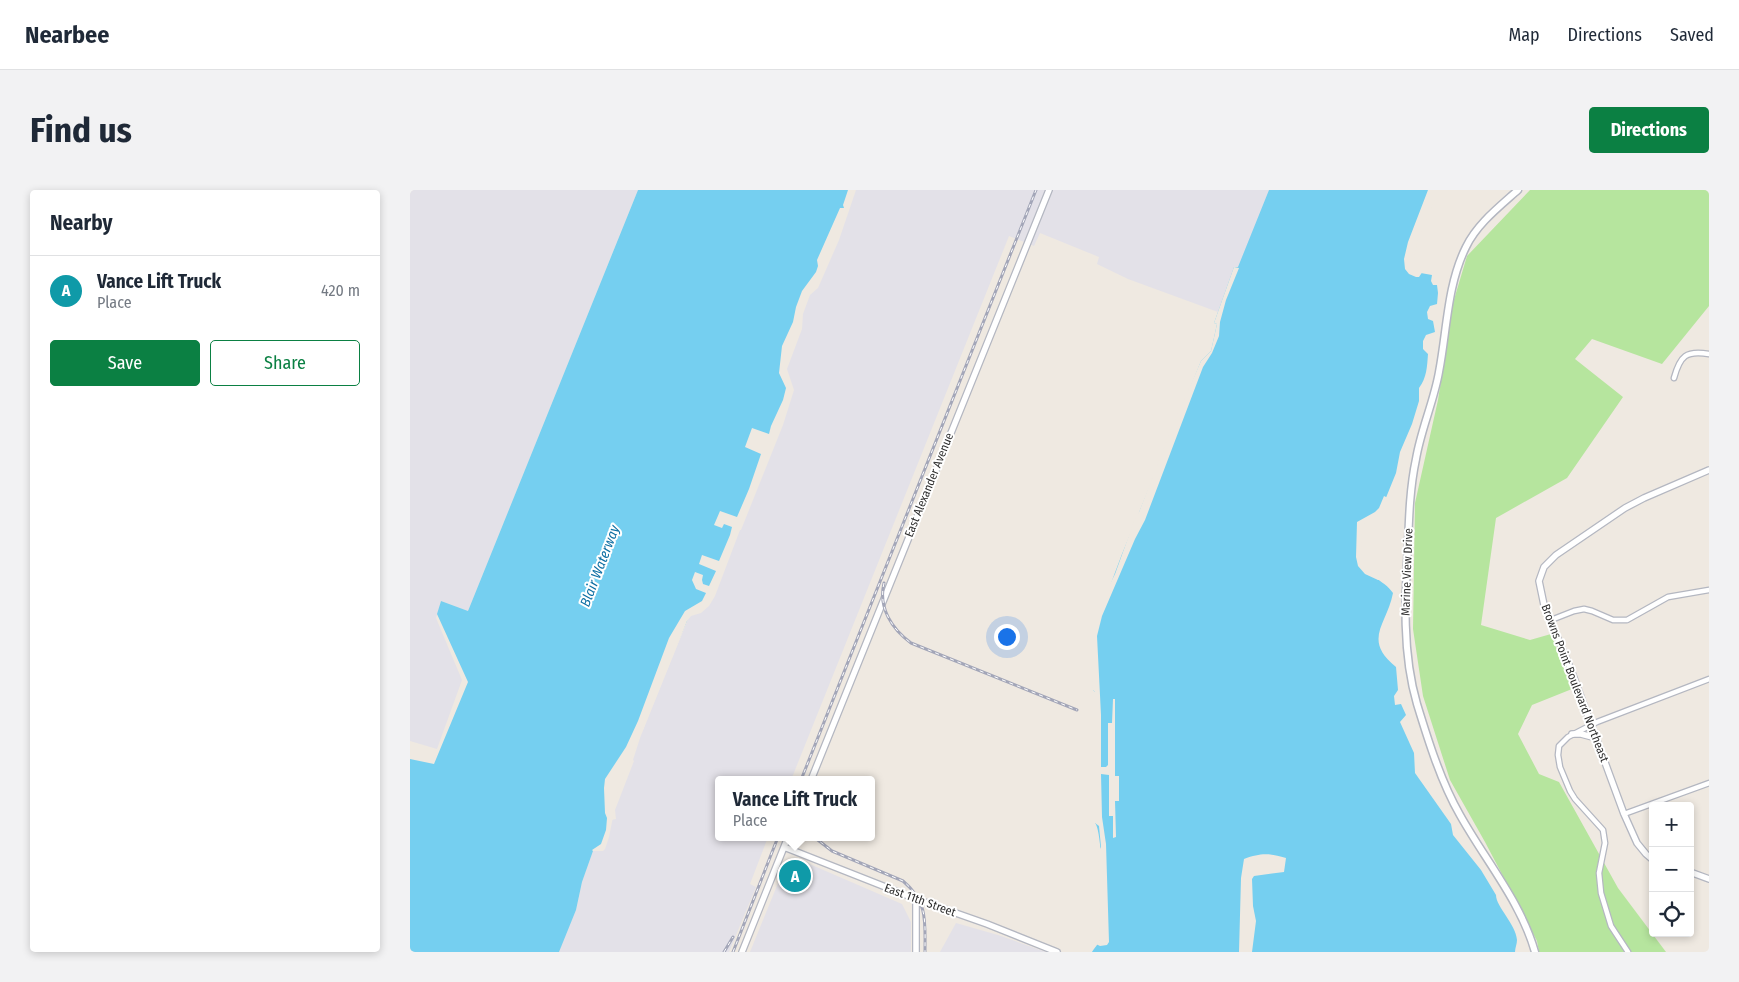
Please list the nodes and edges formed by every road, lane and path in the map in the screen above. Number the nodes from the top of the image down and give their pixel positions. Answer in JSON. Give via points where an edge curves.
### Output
{"nodes":[{"id":1,"x":1049,"y":190,"type":"edge"},
{"id":2,"x":1518,"y":190,"type":"edge"},
{"id":3,"x":1709,"y":354,"type":"edge"},
{"id":4,"x":1674,"y":378,"type":"dead end"},
{"id":5,"x":1709,"y":470,"type":"edge"},
{"id":6,"x":1709,"y":590,"type":"edge"},
{"id":7,"x":1551,"y":620,"type":"junction"},
{"id":8,"x":1709,"y":679,"type":"edge"},
{"id":9,"x":1591,"y":725,"type":"junction"},
{"id":10,"x":1572,"y":734,"type":"junction"},
{"id":11,"x":1596,"y":738,"type":"junction"},
{"id":12,"x":813,"y":776,"type":"edge"},
{"id":13,"x":1709,"y":783,"type":"edge"},
{"id":14,"x":1624,"y":814,"type":"junction"},
{"id":15,"x":786,"y":841,"type":"edge"},
{"id":16,"x":784,"y":846,"type":"junction"},
{"id":17,"x":1649,"y":857,"type":"edge"},
{"id":18,"x":1694,"y":873,"type":"edge"},
{"id":19,"x":1709,"y":879,"type":"edge"},
{"id":20,"x":916,"y":899,"type":"junction"},
{"id":21,"x":742,"y":952,"type":"edge"},
{"id":22,"x":916,"y":952,"type":"edge"},
{"id":23,"x":1057,"y":952,"type":"edge"},
{"id":24,"x":1535,"y":952,"type":"edge"},
{"id":25,"x":1628,"y":952,"type":"edge"}],
"edges":[{"from":1,"to":12,"type":"street","name":"East Alexander Avenue"},
{"from":2,"to":24,"type":"main road","name":"Marine View Drive","via":[[1480,227],[1458,264],[1438,379],[1413,474],[1406,616],[1410,676],[1450,797],[1516,908]]},
{"from":3,"to":4,"type":"street","via":[[1688,354],[1680,361]]},
{"from":5,"to":7,"type":"street","name":"Browns Point Boulevard Northeast","via":[[1625,508],[1549,562],[1539,585]]},
{"from":6,"to":7,"type":"street","via":[[1668,598],[1627,620],[1613,620],[1584,609]]},
{"from":7,"to":9,"type":"street","name":"Browns Point Boulevard Northeast"},
{"from":8,"to":9,"type":"street"},
{"from":9,"to":10,"type":"street"},
{"from":9,"to":11,"type":"street","name":"Browns Point Boulevard Northeast"},
{"from":10,"to":11,"type":"street"},
{"from":10,"to":25,"type":"street","via":[[1560,746],[1560,767],[1575,799],[1604,830],[1605,844],[1599,873],[1601,894],[1611,926]]},
{"from":11,"to":14,"type":"street","name":"Browns Point Boulevard Northeast"},
{"from":13,"to":14,"type":"street"},
{"from":14,"to":17,"type":"street","name":"Browns Point Boulevard Northeast","via":[[1637,843]]},
{"from":15,"to":16,"type":"street"},
{"from":16,"to":20,"type":"street","name":"East 11th Street"},
{"from":16,"to":21,"type":"street"},
{"from":18,"to":19,"type":"street"},
{"from":20,"to":22,"type":"street"},
{"from":20,"to":23,"type":"street","name":"East 11th Street"}]}
